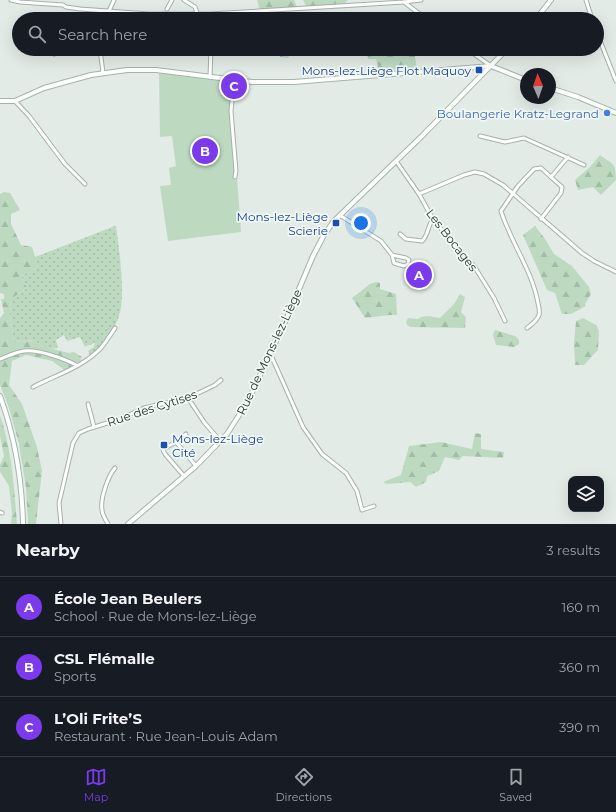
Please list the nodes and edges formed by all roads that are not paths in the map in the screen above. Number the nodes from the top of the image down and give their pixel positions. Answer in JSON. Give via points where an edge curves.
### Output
{"nodes":[{"id":1,"x":11,"y":0,"type":"edge"},
{"id":2,"x":66,"y":0,"type":"edge"},
{"id":3,"x":114,"y":0,"type":"edge"},
{"id":4,"x":172,"y":0,"type":"edge"},
{"id":5,"x":184,"y":0,"type":"edge"},
{"id":6,"x":384,"y":0,"type":"edge"},
{"id":7,"x":421,"y":0,"type":"edge"},
{"id":8,"x":551,"y":0,"type":"edge"},
{"id":9,"x":586,"y":0,"type":"edge"},
{"id":10,"x":16,"y":1,"type":"edge"},
{"id":11,"x":405,"y":1,"type":"edge"},
{"id":12,"x":380,"y":3,"type":"junction"},
{"id":13,"x":63,"y":5,"type":"junction"},
{"id":14,"x":167,"y":9,"type":"dead end"},
{"id":15,"x":109,"y":11,"type":"junction"},
{"id":16,"x":126,"y":12,"type":"edge"},
{"id":17,"x":197,"y":12,"type":"edge"},
{"id":18,"x":241,"y":12,"type":"edge"},
{"id":19,"x":418,"y":12,"type":"edge"},
{"id":20,"x":542,"y":12,"type":"edge"},
{"id":21,"x":590,"y":12,"type":"edge"},
{"id":22,"x":604,"y":51,"type":"edge"},
{"id":23,"x":101,"y":56,"type":"edge"},
{"id":24,"x":210,"y":56,"type":"edge"},
{"id":25,"x":477,"y":56,"type":"edge"},
{"id":26,"x":500,"y":56,"type":"edge"},
{"id":27,"x":491,"y":66,"type":"junction"},
{"id":28,"x":103,"y":73,"type":"junction"},
{"id":29,"x":210,"y":77,"type":"junction"},
{"id":30,"x":520,"y":78,"type":"edge"},
{"id":31,"x":230,"y":80,"type":"junction"},
{"id":32,"x":616,"y":81,"type":"edge"},
{"id":33,"x":556,"y":90,"type":"edge"},
{"id":34,"x":0,"y":101,"type":"edge"},
{"id":35,"x":15,"y":101,"type":"junction"},
{"id":36,"x":616,"y":113,"type":"edge"},
{"id":37,"x":480,"y":136,"type":"dead end"},
{"id":38,"x":568,"y":157,"type":"junction"},
{"id":39,"x":396,"y":161,"type":"junction"},
{"id":40,"x":584,"y":165,"type":"dead end"},
{"id":41,"x":235,"y":177,"type":"dead end"},
{"id":42,"x":551,"y":177,"type":"junction"},
{"id":43,"x":85,"y":184,"type":"dead end"},
{"id":44,"x":419,"y":194,"type":"junction"},
{"id":45,"x":512,"y":194,"type":"junction"},
{"id":46,"x":341,"y":216,"type":"junction"},
{"id":47,"x":434,"y":218,"type":"junction"},
{"id":48,"x":541,"y":219,"type":"junction"},
{"id":49,"x":400,"y":234,"type":"dead end"},
{"id":50,"x":392,"y":255,"type":"junction"},
{"id":51,"x":616,"y":272,"type":"edge"},
{"id":52,"x":505,"y":322,"type":"dead end"},
{"id":53,"x":115,"y":328,"type":"dead end"},
{"id":54,"x":526,"y":328,"type":"dead end"},
{"id":55,"x":270,"y":353,"type":"junction"},
{"id":56,"x":0,"y":359,"type":"edge"},
{"id":57,"x":76,"y":365,"type":"junction"},
{"id":58,"x":221,"y":380,"type":"dead end"},
{"id":59,"x":33,"y":387,"type":"dead end"},
{"id":60,"x":0,"y":396,"type":"edge"},
{"id":61,"x":188,"y":398,"type":"junction"},
{"id":62,"x":88,"y":404,"type":"dead end"},
{"id":63,"x":94,"y":427,"type":"junction"},
{"id":64,"x":186,"y":434,"type":"dead end"},
{"id":65,"x":176,"y":442,"type":"junction"},
{"id":66,"x":221,"y":442,"type":"junction"},
{"id":67,"x":196,"y":466,"type":"junction"},
{"id":68,"x":115,"y":468,"type":"dead end"},
{"id":69,"x":184,"y":476,"type":"junction"},
{"id":70,"x":374,"y":506,"type":"dead end"},
{"id":71,"x":23,"y":524,"type":"edge"},
{"id":72,"x":61,"y":524,"type":"edge"},
{"id":73,"x":108,"y":524,"type":"edge"},
{"id":74,"x":128,"y":524,"type":"edge"}],
"edges":[{"from":1,"to":10,"type":"street"},
{"from":2,"to":13,"type":"street"},
{"from":3,"to":15,"type":"street"},
{"from":4,"to":14,"type":"street"},
{"from":5,"to":17,"type":"street","via":[[195,7]]},
{"from":6,"to":12,"type":"street"},
{"from":7,"to":11,"type":"street"},
{"from":8,"to":20,"type":"street"},
{"from":9,"to":21,"type":"street"},
{"from":10,"to":13,"type":"street"},
{"from":11,"to":12,"type":"street"},
{"from":11,"to":19,"type":"street"},
{"from":12,"to":18,"type":"street"},
{"from":13,"to":15,"type":"street","via":[[70,8]]},
{"from":15,"to":16,"type":"street"},
{"from":22,"to":32,"type":"street"},
{"from":23,"to":28,"type":"street"},
{"from":24,"to":29,"type":"street"},
{"from":25,"to":27,"type":"street"},
{"from":26,"to":27,"type":"street","name":"Rue de Mons-lez-Liège"},
{"from":27,"to":30,"type":"street"},
{"from":27,"to":31,"type":"street","via":[[294,82]]},
{"from":27,"to":39,"type":"street","name":"Rue de Mons-lez-Liège"},
{"from":28,"to":29,"type":"street","via":[[156,70]]},
{"from":28,"to":35,"type":"street","via":[[44,88]]},
{"from":29,"to":31,"type":"street"},
{"from":31,"to":41,"type":"street"},
{"from":33,"to":36,"type":"street"},
{"from":34,"to":35,"type":"street"},
{"from":35,"to":43,"type":"street","via":[[65,164]]},
{"from":37,"to":38,"type":"street","via":[[505,142],[524,138]]},
{"from":38,"to":40,"type":"street"},
{"from":38,"to":42,"type":"street"},
{"from":39,"to":44,"type":"street","name":"Les Bocages"},
{"from":39,"to":46,"type":"street","name":"Rue de Mons-lez-Liège"},
{"from":42,"to":45,"type":"street","via":[[541,168],[534,169]]},
{"from":42,"to":48,"type":"street","via":[[562,187],[561,192]]},
{"from":44,"to":45,"type":"street","via":[[475,172],[484,174]]},
{"from":44,"to":47,"type":"street","name":"Les Bocages"},
{"from":45,"to":48,"type":"street"},
{"from":45,"to":54,"type":"street","via":[[501,211],[530,275],[540,313],[536,321]]},
{"from":46,"to":50,"type":"street","via":[[381,241]]},
{"from":46,"to":55,"type":"street","name":"Rue de Mons-lez-Liège","via":[[324,234]]},
{"from":47,"to":49,"type":"street","via":[[422,241],[406,239]]},
{"from":47,"to":52,"type":"street","name":"Les Bocages","via":[[451,242],[474,266]]},
{"from":48,"to":51,"type":"street","via":[[586,256]]},
{"from":50,"to":50,"type":"street","via":[[407,258],[409,262],[404,266],[396,264]]},
{"from":53,"to":57,"type":"street","via":[[93,355]]},
{"from":55,"to":66,"type":"street","name":"Rue de Mons-lez-Liège","via":[[248,401]]},
{"from":55,"to":70,"type":"street","via":[[303,427],[322,454],[346,473],[357,491],[362,510]]},
{"from":56,"to":57,"type":"street","via":[[31,351]]},
{"from":57,"to":59,"type":"street"},
{"from":58,"to":61,"type":"street","name":"Rue des Cytises"},
{"from":60,"to":71,"type":"street","via":[[17,455]]},
{"from":61,"to":63,"type":"street","name":"Rue des Cytises","via":[[144,408]]},
{"from":61,"to":66,"type":"street"},
{"from":62,"to":63,"type":"street"},
{"from":63,"to":72,"type":"street","name":"Rue des Cytises","via":[[79,433],[73,443],[59,503]]},
{"from":64,"to":65,"type":"street"},
{"from":65,"to":67,"type":"street"},
{"from":65,"to":69,"type":"street","via":[[163,450]]},
{"from":66,"to":67,"type":"street","name":"Rue de Mons-lez-Liège"},
{"from":67,"to":69,"type":"street","name":"Rue de Mons-lez-Liège"},
{"from":68,"to":73,"type":"street","via":[[109,475],[102,505],[103,515]]},
{"from":69,"to":74,"type":"street","name":"Rue de Mons-lez-Liège"}]}
